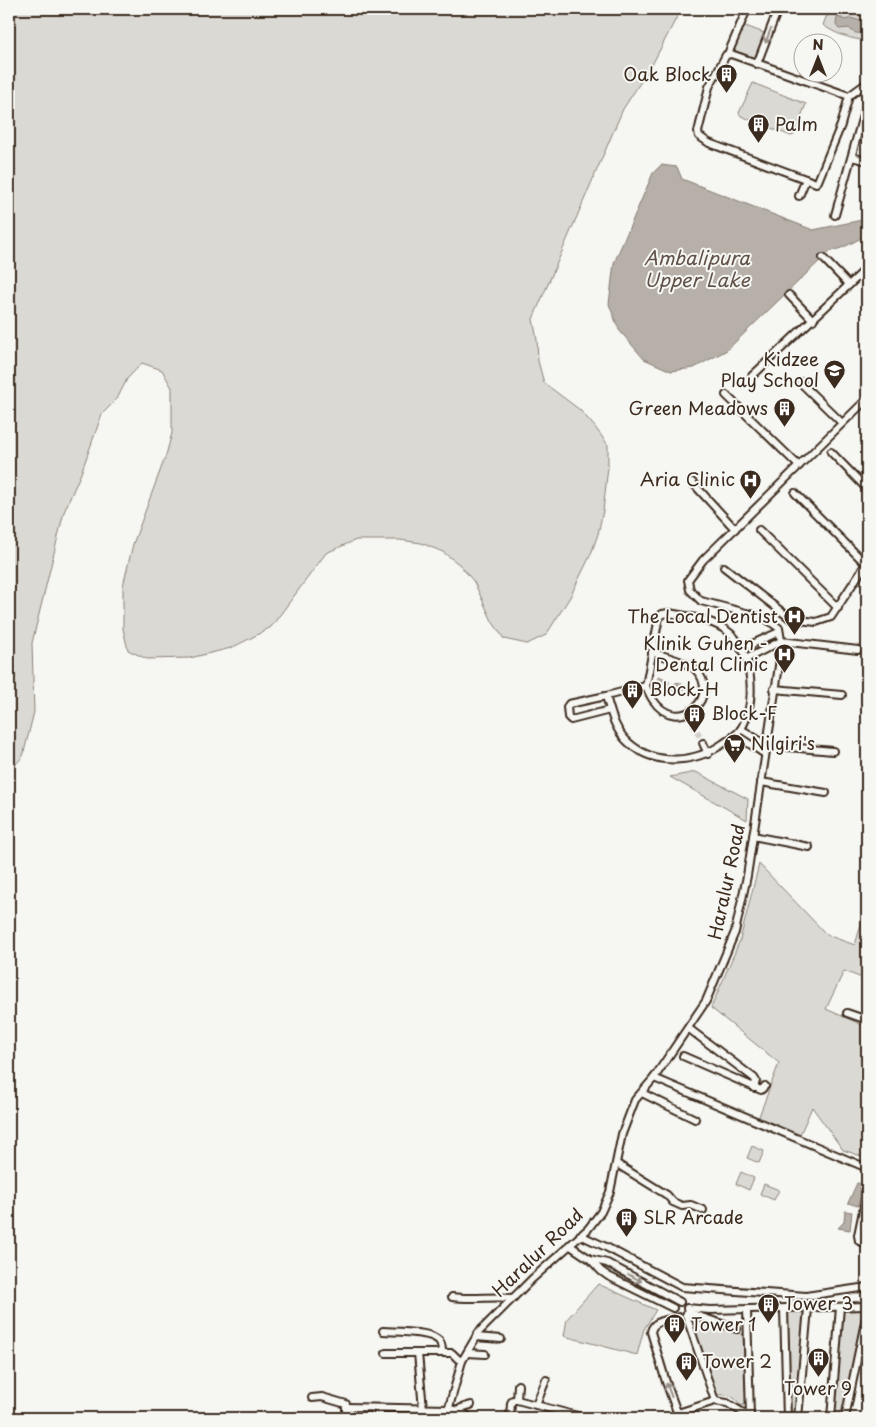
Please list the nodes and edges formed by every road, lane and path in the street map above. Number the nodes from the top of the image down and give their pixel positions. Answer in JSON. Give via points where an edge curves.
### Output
{"nodes":[{"id":1,"x":747,"y":9,"type":"edge"},
{"id":2,"x":778,"y":9,"type":"edge"},
{"id":3,"x":728,"y":54,"type":"junction"},
{"id":4,"x":757,"y":64,"type":"junction"},
{"id":5,"x":867,"y":83,"type":"edge"},
{"id":6,"x":849,"y":96,"type":"junction"},
{"id":7,"x":867,"y":101,"type":"edge"},
{"id":8,"x":852,"y":157,"type":"junction"},
{"id":9,"x":867,"y":161,"type":"edge"},
{"id":10,"x":806,"y":179,"type":"junction"},
{"id":11,"x":799,"y":196,"type":"dead end"},
{"id":12,"x":835,"y":215,"type":"dead end"},
{"id":13,"x":823,"y":258,"type":"dead end"},
{"id":14,"x":867,"y":268,"type":"edge"},
{"id":15,"x":849,"y":285,"type":"junction"},
{"id":16,"x":789,"y":295,"type":"dead end"},
{"id":17,"x":813,"y":320,"type":"junction"},
{"id":18,"x":752,"y":376,"type":"dead end"},
{"id":19,"x":800,"y":382,"type":"dead end"},
{"id":20,"x":726,"y":395,"type":"dead end"},
{"id":21,"x":867,"y":399,"type":"edge"},
{"id":22,"x":842,"y":423,"type":"junction"},
{"id":23,"x":831,"y":452,"type":"dead end"},
{"id":24,"x":799,"y":466,"type":"junction"},
{"id":25,"x":692,"y":482,"type":"dead end"},
{"id":26,"x":867,"y":488,"type":"edge"},
{"id":27,"x":795,"y":493,"type":"dead end"},
{"id":28,"x":735,"y":529,"type":"junction"},
{"id":29,"x":759,"y":530,"type":"dead end"},
{"id":30,"x":867,"y":563,"type":"edge"},
{"id":31,"x":724,"y":566,"type":"dead end"},
{"id":32,"x":838,"y":608,"type":"junction"},
{"id":33,"x":779,"y":632,"type":"junction"},
{"id":34,"x":781,"y":641,"type":"junction"},
{"id":35,"x":742,"y":649,"type":"junction"},
{"id":36,"x":858,"y":650,"type":"dead end"},
{"id":37,"x":652,"y":652,"type":"junction"},
{"id":38,"x":746,"y":659,"type":"junction"},
{"id":39,"x":646,"y":686,"type":"junction"},
{"id":40,"x":774,"y":690,"type":"junction"},
{"id":41,"x":842,"y":695,"type":"dead end"},
{"id":42,"x":606,"y":696,"type":"junction"},
{"id":43,"x":610,"y":710,"type":"junction"},
{"id":44,"x":741,"y":729,"type":"junction"},
{"id":45,"x":736,"y":735,"type":"junction"},
{"id":46,"x":703,"y":743,"type":"tunnel mouth"},
{"id":47,"x":766,"y":745,"type":"junction"},
{"id":48,"x":833,"y":751,"type":"dead end"},
{"id":49,"x":708,"y":754,"type":"junction"},
{"id":50,"x":765,"y":754,"type":"junction"},
{"id":51,"x":761,"y":782,"type":"junction"},
{"id":52,"x":826,"y":793,"type":"dead end"},
{"id":53,"x":753,"y":836,"type":"junction"},
{"id":54,"x":809,"y":847,"type":"dead end"},
{"id":55,"x":847,"y":1013,"type":"dead end"},
{"id":56,"x":867,"y":1020,"type":"edge"},
{"id":57,"x":688,"y":1028,"type":"junction"},
{"id":58,"x":683,"y":1056,"type":"dead end"},
{"id":59,"x":654,"y":1078,"type":"junction"},
{"id":60,"x":765,"y":1086,"type":"dead end"},
{"id":61,"x":754,"y":1088,"type":"junction"},
{"id":62,"x":642,"y":1093,"type":"junction"},
{"id":63,"x":695,"y":1119,"type":"dead end"},
{"id":64,"x":617,"y":1164,"type":"junction"},
{"id":65,"x":864,"y":1167,"type":"edge"},
{"id":66,"x":867,"y":1191,"type":"edge"},
{"id":67,"x":703,"y":1210,"type":"dead end"},
{"id":68,"x":580,"y":1235,"type":"junction"},
{"id":69,"x":858,"y":1235,"type":"junction"},
{"id":70,"x":867,"y":1237,"type":"edge"},
{"id":71,"x":867,"y":1244,"type":"edge"},
{"id":72,"x":569,"y":1246,"type":"junction"},
{"id":73,"x":590,"y":1259,"type":"junction"},
{"id":74,"x":867,"y":1287,"type":"edge"},
{"id":75,"x":452,"y":1298,"type":"dead end"},
{"id":76,"x":512,"y":1298,"type":"junction"},
{"id":77,"x":680,"y":1302,"type":"junction"},
{"id":78,"x":867,"y":1306,"type":"edge"},
{"id":79,"x":840,"y":1307,"type":"junction"},
{"id":80,"x":673,"y":1308,"type":"junction"},
{"id":81,"x":808,"y":1308,"type":"junction"},
{"id":82,"x":747,"y":1309,"type":"junction"},
{"id":83,"x":784,"y":1309,"type":"junction"},
{"id":84,"x":867,"y":1312,"type":"edge"},
{"id":85,"x":685,"y":1313,"type":"junction"},
{"id":86,"x":737,"y":1329,"type":"dead end"},
{"id":87,"x":383,"y":1331,"type":"dead end"},
{"id":88,"x":476,"y":1337,"type":"junction"},
{"id":89,"x":502,"y":1339,"type":"dead end"},
{"id":90,"x":386,"y":1353,"type":"dead end"},
{"id":91,"x":418,"y":1353,"type":"junction"},
{"id":92,"x":442,"y":1353,"type":"junction"},
{"id":93,"x":467,"y":1353,"type":"junction"},
{"id":94,"x":485,"y":1354,"type":"dead end"},
{"id":95,"x":462,"y":1360,"type":"junction"},
{"id":96,"x":546,"y":1380,"type":"dead end"},
{"id":97,"x":518,"y":1385,"type":"dead end"},
{"id":98,"x":312,"y":1398,"type":"dead end"},
{"id":99,"x":517,"y":1400,"type":"junction"},
{"id":100,"x":715,"y":1401,"type":"junction"},
{"id":101,"x":471,"y":1405,"type":"dead end"},
{"id":102,"x":536,"y":1405,"type":"junction"},
{"id":103,"x":347,"y":1407,"type":"junction"},
{"id":104,"x":423,"y":1409,"type":"junction"},
{"id":105,"x":449,"y":1409,"type":"junction"},
{"id":106,"x":460,"y":1411,"type":"junction"},
{"id":107,"x":751,"y":1417,"type":"edge"},
{"id":108,"x":346,"y":1418,"type":"edge"},
{"id":109,"x":446,"y":1418,"type":"edge"},
{"id":110,"x":470,"y":1418,"type":"edge"},
{"id":111,"x":510,"y":1418,"type":"edge"},
{"id":112,"x":584,"y":1418,"type":"edge"},
{"id":113,"x":787,"y":1418,"type":"edge"},
{"id":114,"x":798,"y":1418,"type":"edge"},
{"id":115,"x":831,"y":1418,"type":"edge"},
{"id":116,"x":845,"y":1418,"type":"edge"}],
"edges":[{"from":1,"to":3,"type":"street"},
{"from":2,"to":4,"type":"street","one_way":true},
{"from":3,"to":4,"type":"street"},
{"from":3,"to":10,"type":"street","via":[[709,87],[698,128],[699,136],[709,143]]},
{"from":4,"to":6,"type":"street"},
{"from":5,"to":6,"type":"street"},
{"from":6,"to":10,"type":"street","via":[[841,126],[818,181]]},
{"from":7,"to":8,"type":"street"},
{"from":8,"to":9,"type":"street"},
{"from":8,"to":12,"type":"street"},
{"from":10,"to":11,"type":"street"},
{"from":13,"to":15,"type":"street"},
{"from":14,"to":15,"type":"street"},
{"from":15,"to":17,"type":"street"},
{"from":16,"to":17,"type":"street"},
{"from":17,"to":18,"type":"street"},
{"from":19,"to":22,"type":"street"},
{"from":20,"to":24,"type":"street"},
{"from":21,"to":22,"type":"street"},
{"from":22,"to":24,"type":"street"},
{"from":23,"to":26,"type":"street"},
{"from":24,"to":28,"type":"street"},
{"from":25,"to":28,"type":"street"},
{"from":27,"to":30,"type":"street"},
{"from":28,"to":33,"type":"street","via":[[688,580],[690,590],[701,601],[765,618]]},
{"from":29,"to":32,"type":"street"},
{"from":30,"to":32,"type":"street"},
{"from":31,"to":32,"type":"street","via":[[791,619],[816,622],[831,617]]},
{"from":33,"to":34,"type":"street","name":"Haralur Road"},
{"from":33,"to":35,"type":"street"},
{"from":34,"to":36,"type":"street"},
{"from":34,"to":38,"type":"street"},
{"from":34,"to":40,"type":"street","name":"Haralur Road"},
{"from":35,"to":37,"type":"street","via":[[730,633],[711,622],[669,613],[659,617]]},
{"from":35,"to":38,"type":"street"},
{"from":37,"to":39,"type":"street"},
{"from":37,"to":39,"type":"street","via":[[694,667],[703,683],[703,695],[700,704],[689,714],[679,716],[669,714],[653,701]]},
{"from":38,"to":44,"type":"street","via":[[751,702]]},
{"from":39,"to":42,"type":"street"},
{"from":40,"to":41,"type":"street"},
{"from":40,"to":47,"type":"street","name":"Haralur Road"},
{"from":42,"to":43,"type":"street"},
{"from":42,"to":43,"type":"street","via":[[569,704],[568,718]]},
{"from":43,"to":49,"type":"street","via":[[619,731],[629,743],[646,753],[666,760]]},
{"from":44,"to":45,"type":"street"},
{"from":44,"to":47,"type":"street"},
{"from":45,"to":49,"type":"street"},
{"from":45,"to":50,"type":"street"},
{"from":46,"to":49,"type":"street"},
{"from":47,"to":48,"type":"street"},
{"from":47,"to":50,"type":"street","name":"Haralur Road"},
{"from":50,"to":51,"type":"street","name":"Haralur Road"},
{"from":51,"to":52,"type":"street"},
{"from":51,"to":53,"type":"street","name":"Haralur Road"},
{"from":53,"to":54,"type":"street"},
{"from":53,"to":57,"type":"street","name":"Haralur Road","via":[[735,932],[706,1001]]},
{"from":55,"to":56,"type":"street"},
{"from":57,"to":59,"type":"street","name":"Haralur Road"},
{"from":57,"to":61,"type":"street","via":[[754,1078]]},
{"from":58,"to":61,"type":"street"},
{"from":59,"to":62,"type":"street","name":"Haralur Road"},
{"from":59,"to":65,"type":"street"},
{"from":60,"to":61,"type":"street","via":[[762,1090]]},
{"from":62,"to":63,"type":"street"},
{"from":62,"to":64,"type":"street","name":"Haralur Road","via":[[627,1118]]},
{"from":64,"to":67,"type":"street","via":[[673,1202]]},
{"from":64,"to":68,"type":"street","name":"Haralur Road","via":[[606,1203]]},
{"from":66,"to":69,"type":"street"},
{"from":68,"to":72,"type":"street","name":"Haralur Road"},
{"from":68,"to":74,"type":"street","via":[[682,1287],[806,1296]]},
{"from":69,"to":70,"type":"street"},
{"from":69,"to":71,"type":"street","via":[[859,1241]]},
{"from":72,"to":73,"type":"street"},
{"from":72,"to":76,"type":"street","name":"Haralur Road"},
{"from":73,"to":77,"type":"street","one_way":true,"via":[[607,1263]]},
{"from":73,"to":80,"type":"street","via":[[600,1271]]},
{"from":75,"to":76,"type":"street"},
{"from":76,"to":88,"type":"street","name":"Haralur Road"},
{"from":77,"to":80,"type":"street"},
{"from":77,"to":85,"type":"street","via":[[685,1304]]},
{"from":78,"to":79,"type":"street"},
{"from":79,"to":81,"type":"street"},
{"from":79,"to":115,"type":"street"},
{"from":80,"to":85,"type":"street","via":[[674,1314]]},
{"from":81,"to":83,"type":"street"},
{"from":81,"to":114,"type":"street"},
{"from":82,"to":83,"type":"street"},
{"from":82,"to":85,"type":"street"},
{"from":82,"to":107,"type":"street"},
{"from":83,"to":113,"type":"street"},
{"from":84,"to":116,"type":"street"},
{"from":85,"to":86,"type":"street"},
{"from":85,"to":100,"type":"street"},
{"from":100,"to":85,"type":"street","one_way":true,"via":[[677,1412],[666,1382],[652,1326]]},
{"from":87,"to":92,"type":"street","via":[[438,1339]]},
{"from":88,"to":89,"type":"street"},
{"from":88,"to":93,"type":"street","name":"Haralur Road"},
{"from":90,"to":91,"type":"street"},
{"from":91,"to":92,"type":"street"},
{"from":91,"to":104,"type":"street"},
{"from":92,"to":95,"type":"street","via":[[452,1353]]},
{"from":93,"to":94,"type":"street"},
{"from":93,"to":95,"type":"street","name":"Haralur Road"},
{"from":95,"to":105,"type":"street","name":"Haralur Road"},
{"from":96,"to":102,"type":"street"},
{"from":97,"to":99,"type":"street"},
{"from":98,"to":103,"type":"street","via":[[322,1397]]},
{"from":99,"to":102,"type":"street"},
{"from":99,"to":111,"type":"street","via":[[511,1403]]},
{"from":100,"to":107,"type":"street","via":[[727,1403]]},
{"from":101,"to":106,"type":"street"},
{"from":102,"to":112,"type":"street"},
{"from":103,"to":104,"type":"street"},
{"from":103,"to":108,"type":"street"},
{"from":104,"to":105,"type":"street"},
{"from":105,"to":106,"type":"street"},
{"from":105,"to":109,"type":"street","name":"Haralur Road"},
{"from":106,"to":110,"type":"street"}]}
